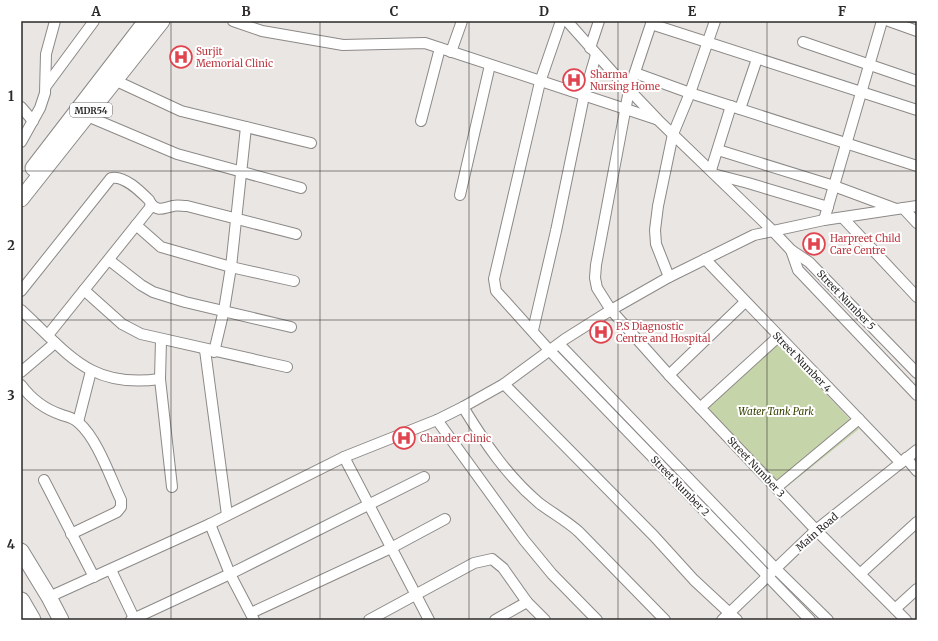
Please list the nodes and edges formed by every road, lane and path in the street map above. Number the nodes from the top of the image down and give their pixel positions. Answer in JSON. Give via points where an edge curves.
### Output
{"nodes":[{"id":1,"x":55,"y":21,"type":"edge"},
{"id":2,"x":94,"y":21,"type":"edge"},
{"id":3,"x":146,"y":21,"type":"edge"},
{"id":4,"x":162,"y":21,"type":"edge"},
{"id":5,"x":233,"y":21,"type":"edge"},
{"id":6,"x":462,"y":21,"type":"edge"},
{"id":7,"x":561,"y":21,"type":"edge"},
{"id":8,"x":567,"y":21,"type":"edge"},
{"id":9,"x":599,"y":21,"type":"edge"},
{"id":10,"x":715,"y":21,"type":"edge"},
{"id":11,"x":882,"y":21,"type":"edge"},
{"id":12,"x":889,"y":21,"type":"edge"},
{"id":13,"x":652,"y":23,"type":"edge"},
{"id":14,"x":917,"y":31,"type":"edge"},
{"id":15,"x":803,"y":42,"type":"dead end"},
{"id":16,"x":708,"y":44,"type":"junction"},
{"id":17,"x":440,"y":48,"type":"junction"},
{"id":18,"x":593,"y":51,"type":"junction"},
{"id":19,"x":451,"y":52,"type":"junction"},
{"id":20,"x":757,"y":59,"type":"junction"},
{"id":21,"x":490,"y":65,"type":"junction"},
{"id":22,"x":870,"y":65,"type":"junction"},
{"id":23,"x":635,"y":73,"type":"junction"},
{"id":24,"x":110,"y":78,"type":"junction"},
{"id":25,"x":917,"y":80,"type":"edge"},
{"id":26,"x":540,"y":82,"type":"junction"},
{"id":27,"x":46,"y":86,"type":"junction"},
{"id":28,"x":629,"y":90,"type":"junction"},
{"id":29,"x":861,"y":91,"type":"junction"},
{"id":30,"x":690,"y":93,"type":"junction"},
{"id":31,"x":584,"y":96,"type":"junction"},
{"id":32,"x":736,"y":107,"type":"junction"},
{"id":33,"x":21,"y":108,"type":"edge"},
{"id":34,"x":625,"y":110,"type":"junction"},
{"id":35,"x":917,"y":110,"type":"edge"},
{"id":36,"x":87,"y":116,"type":"junction"},
{"id":37,"x":658,"y":120,"type":"junction"},
{"id":38,"x":33,"y":121,"type":"junction"},
{"id":39,"x":421,"y":121,"type":"dead end"},
{"id":40,"x":246,"y":127,"type":"junction"},
{"id":41,"x":673,"y":134,"type":"junction"},
{"id":42,"x":21,"y":142,"type":"edge"},
{"id":43,"x":311,"y":143,"type":"dead end"},
{"id":44,"x":846,"y":143,"type":"junction"},
{"id":45,"x":718,"y":150,"type":"junction"},
{"id":46,"x":917,"y":166,"type":"edge"},
{"id":47,"x":241,"y":172,"type":"junction"},
{"id":48,"x":714,"y":173,"type":"junction"},
{"id":49,"x":21,"y":183,"type":"edge"},
{"id":50,"x":834,"y":186,"type":"junction"},
{"id":51,"x":301,"y":188,"type":"dead end"},
{"id":52,"x":460,"y":195,"type":"dead end"},
{"id":53,"x":21,"y":199,"type":"edge"},
{"id":54,"x":151,"y":204,"type":"junction"},
{"id":55,"x":917,"y":206,"type":"edge"},
{"id":56,"x":828,"y":207,"type":"junction"},
{"id":57,"x":900,"y":209,"type":"junction"},
{"id":58,"x":236,"y":218,"type":"junction"},
{"id":59,"x":844,"y":218,"type":"junction"},
{"id":60,"x":824,"y":220,"type":"junction"},
{"id":61,"x":917,"y":223,"type":"edge"},
{"id":62,"x":136,"y":225,"type":"junction"},
{"id":63,"x":772,"y":230,"type":"junction"},
{"id":64,"x":296,"y":234,"type":"dead end"},
{"id":65,"x":791,"y":250,"type":"junction"},
{"id":66,"x":705,"y":259,"type":"junction"},
{"id":67,"x":110,"y":260,"type":"junction"},
{"id":68,"x":232,"y":267,"type":"junction"},
{"id":69,"x":669,"y":277,"type":"junction"},
{"id":70,"x":294,"y":282,"type":"dead end"},
{"id":71,"x":84,"y":290,"type":"junction"},
{"id":72,"x":21,"y":291,"type":"edge"},
{"id":73,"x":917,"y":296,"type":"edge"},
{"id":74,"x":745,"y":302,"type":"junction"},
{"id":75,"x":21,"y":310,"type":"edge"},
{"id":76,"x":224,"y":310,"type":"junction"},
{"id":77,"x":611,"y":310,"type":"junction"},
{"id":78,"x":291,"y":327,"type":"dead end"},
{"id":79,"x":533,"y":330,"type":"junction"},
{"id":80,"x":48,"y":335,"type":"junction"},
{"id":81,"x":778,"y":337,"type":"junction"},
{"id":82,"x":161,"y":340,"type":"junction"},
{"id":83,"x":55,"y":343,"type":"junction"},
{"id":84,"x":559,"y":344,"type":"junction"},
{"id":85,"x":209,"y":351,"type":"junction"},
{"id":86,"x":550,"y":351,"type":"junction"},
{"id":87,"x":287,"y":367,"type":"dead end"},
{"id":88,"x":91,"y":371,"type":"junction"},
{"id":89,"x":21,"y":372,"type":"edge"},
{"id":90,"x":917,"y":373,"type":"edge"},
{"id":91,"x":669,"y":375,"type":"junction"},
{"id":92,"x":160,"y":379,"type":"junction"},
{"id":93,"x":504,"y":384,"type":"junction"},
{"id":94,"x":21,"y":385,"type":"edge"},
{"id":95,"x":917,"y":395,"type":"edge"},
{"id":96,"x":463,"y":407,"type":"junction"},
{"id":97,"x":700,"y":408,"type":"junction"},
{"id":98,"x":437,"y":420,"type":"junction"},
{"id":99,"x":858,"y":420,"type":"junction"},
{"id":100,"x":78,"y":422,"type":"junction"},
{"id":101,"x":917,"y":450,"type":"edge"},
{"id":102,"x":344,"y":457,"type":"junction"},
{"id":103,"x":904,"y":461,"type":"junction"},
{"id":104,"x":917,"y":471,"type":"edge"},
{"id":105,"x":424,"y":477,"type":"dead end"},
{"id":106,"x":44,"y":480,"type":"dead end"},
{"id":107,"x":172,"y":487,"type":"dead end"},
{"id":108,"x":776,"y":488,"type":"junction"},
{"id":109,"x":369,"y":504,"type":"junction"},
{"id":110,"x":227,"y":514,"type":"junction"},
{"id":111,"x":445,"y":519,"type":"dead end"},
{"id":112,"x":917,"y":522,"type":"edge"},
{"id":113,"x":210,"y":524,"type":"junction"},
{"id":114,"x":816,"y":530,"type":"junction"},
{"id":115,"x":71,"y":534,"type":"junction"},
{"id":116,"x":391,"y":548,"type":"junction"},
{"id":117,"x":21,"y":551,"type":"edge"},
{"id":118,"x":776,"y":569,"type":"junction"},
{"id":119,"x":111,"y":570,"type":"junction"},
{"id":120,"x":230,"y":574,"type":"junction"},
{"id":121,"x":860,"y":574,"type":"junction"},
{"id":122,"x":94,"y":577,"type":"junction"},
{"id":123,"x":768,"y":577,"type":"junction"},
{"id":124,"x":917,"y":588,"type":"edge"},
{"id":125,"x":416,"y":595,"type":"junction"},
{"id":126,"x":49,"y":597,"type":"junction"},
{"id":127,"x":21,"y":601,"type":"edge"},
{"id":128,"x":527,"y":602,"type":"junction"},
{"id":129,"x":895,"y":609,"type":"junction"},
{"id":130,"x":253,"y":617,"type":"edge"},
{"id":131,"x":730,"y":618,"type":"edge"},
{"id":132,"x":32,"y":620,"type":"edge"},
{"id":133,"x":60,"y":620,"type":"edge"},
{"id":134,"x":133,"y":620,"type":"edge"},
{"id":135,"x":369,"y":620,"type":"edge"},
{"id":136,"x":429,"y":620,"type":"edge"},
{"id":137,"x":495,"y":620,"type":"edge"},
{"id":138,"x":545,"y":620,"type":"edge"},
{"id":139,"x":597,"y":620,"type":"edge"},
{"id":140,"x":665,"y":620,"type":"edge"},
{"id":141,"x":810,"y":620,"type":"edge"},
{"id":142,"x":828,"y":620,"type":"edge"},
{"id":143,"x":906,"y":620,"type":"edge"}],
"edges":[{"from":1,"to":27,"type":"street","via":[[46,54]]},
{"from":2,"to":27,"type":"street"},
{"from":3,"to":24,"type":"main road","number":"MDR54"},
{"from":4,"to":24,"type":"main road","number":"MDR54"},
{"from":5,"to":17,"type":"street","via":[[262,31],[343,45],[424,43]]},
{"from":6,"to":19,"type":"street"},
{"from":7,"to":26,"type":"street","name":"Street Number 2"},
{"from":8,"to":18,"type":"street","name":"Street Number 5"},
{"from":9,"to":18,"type":"street"},
{"from":10,"to":16,"type":"street"},
{"from":11,"to":22,"type":"street"},
{"from":12,"to":14,"type":"street"},
{"from":13,"to":16,"type":"street"},
{"from":13,"to":23,"type":"street","name":"Street Number 3"},
{"from":15,"to":22,"type":"street"},
{"from":16,"to":20,"type":"street"},
{"from":16,"to":30,"type":"street"},
{"from":17,"to":19,"type":"street"},
{"from":17,"to":39,"type":"street"},
{"from":18,"to":28,"type":"street","name":"Street Number 5"},
{"from":18,"to":31,"type":"street"},
{"from":19,"to":21,"type":"street"},
{"from":20,"to":29,"type":"street"},
{"from":20,"to":32,"type":"street"},
{"from":21,"to":26,"type":"street"},
{"from":21,"to":52,"type":"street"},
{"from":22,"to":25,"type":"street"},
{"from":22,"to":29,"type":"street"},
{"from":23,"to":28,"type":"street","name":"Street Number 3"},
{"from":23,"to":30,"type":"street"},
{"from":24,"to":36,"type":"main road","number":"MDR54"},
{"from":24,"to":40,"type":"street","via":[[181,111]]},
{"from":24,"to":49,"type":"main road","number":"MDR54"},
{"from":26,"to":31,"type":"street"},
{"from":26,"to":79,"type":"street","name":"Street Number 2","via":[[494,279],[496,291]]},
{"from":27,"to":38,"type":"street","via":[[40,108]]},
{"from":28,"to":34,"type":"street","name":"Street Number 3"},
{"from":28,"to":37,"type":"street","name":"Street Number 5"},
{"from":29,"to":35,"type":"street"},
{"from":29,"to":44,"type":"street"},
{"from":30,"to":32,"type":"street"},
{"from":30,"to":41,"type":"street"},
{"from":31,"to":34,"type":"street"},
{"from":31,"to":79,"type":"street"},
{"from":32,"to":44,"type":"street"},
{"from":32,"to":45,"type":"street"},
{"from":33,"to":38,"type":"street"},
{"from":34,"to":37,"type":"street"},
{"from":34,"to":77,"type":"street","name":"Street Number 3","via":[[595,278],[597,288]]},
{"from":36,"to":47,"type":"street","via":[[177,154]]},
{"from":36,"to":53,"type":"main road","number":"MDR54"},
{"from":37,"to":41,"type":"street","name":"Street Number 5"},
{"from":38,"to":42,"type":"street"},
{"from":40,"to":43,"type":"street"},
{"from":40,"to":47,"type":"street"},
{"from":41,"to":48,"type":"street","name":"Street Number 5"},
{"from":41,"to":69,"type":"street","via":[[655,230],[657,249]]},
{"from":44,"to":46,"type":"street"},
{"from":44,"to":50,"type":"street"},
{"from":45,"to":48,"type":"street"},
{"from":45,"to":50,"type":"street"},
{"from":47,"to":51,"type":"street"},
{"from":47,"to":58,"type":"street"},
{"from":48,"to":56,"type":"street"},
{"from":48,"to":63,"type":"street","name":"Street Number 5"},
{"from":50,"to":56,"type":"street"},
{"from":50,"to":57,"type":"street"},
{"from":54,"to":58,"type":"street","via":[[160,210],[177,205],[187,206]]},
{"from":54,"to":62,"type":"street"},
{"from":54,"to":72,"type":"street","via":[[125,181],[117,177],[112,178]]},
{"from":55,"to":57,"type":"street"},
{"from":56,"to":60,"type":"street"},
{"from":57,"to":59,"type":"street"},
{"from":57,"to":61,"type":"street"},
{"from":58,"to":64,"type":"street"},
{"from":58,"to":68,"type":"street"},
{"from":59,"to":60,"type":"street"},
{"from":59,"to":73,"type":"street"},
{"from":60,"to":63,"type":"street"},
{"from":62,"to":67,"type":"street"},
{"from":62,"to":68,"type":"street","via":[[161,247]]},
{"from":63,"to":65,"type":"street","name":"Street Number 5"},
{"from":63,"to":66,"type":"street","via":[[754,235]]},
{"from":65,"to":90,"type":"street","name":"Street Number 5","via":[[809,262]]},
{"from":65,"to":95,"type":"street","via":[[798,270]]},
{"from":66,"to":69,"type":"street"},
{"from":66,"to":74,"type":"street","name":"Street Number 4"},
{"from":67,"to":71,"type":"street"},
{"from":67,"to":76,"type":"street","via":[[140,285],[153,292]]},
{"from":68,"to":70,"type":"street"},
{"from":68,"to":76,"type":"street"},
{"from":69,"to":77,"type":"street"},
{"from":71,"to":80,"type":"street"},
{"from":71,"to":82,"type":"street","via":[[132,331]]},
{"from":74,"to":81,"type":"street","name":"Street Number 4"},
{"from":74,"to":91,"type":"street"},
{"from":75,"to":80,"type":"street"},
{"from":76,"to":78,"type":"street"},
{"from":76,"to":85,"type":"street"},
{"from":77,"to":84,"type":"street"},
{"from":77,"to":91,"type":"street","name":"Street Number 3"},
{"from":79,"to":86,"type":"street","name":"Street Number 2"},
{"from":80,"to":83,"type":"street"},
{"from":81,"to":97,"type":"street"},
{"from":81,"to":99,"type":"street","name":"Street Number 4"},
{"from":82,"to":85,"type":"street"},
{"from":82,"to":92,"type":"street"},
{"from":83,"to":88,"type":"street","via":[[76,362]]},
{"from":83,"to":89,"type":"street"},
{"from":84,"to":86,"type":"street"},
{"from":84,"to":118,"type":"street"},
{"from":85,"to":87,"type":"street"},
{"from":85,"to":110,"type":"street"},
{"from":86,"to":93,"type":"street"},
{"from":86,"to":123,"type":"street","name":"Street Number 2"},
{"from":88,"to":92,"type":"street","via":[[127,380]]},
{"from":88,"to":100,"type":"street"},
{"from":91,"to":97,"type":"street","name":"Street Number 3"},
{"from":92,"to":107,"type":"street"},
{"from":93,"to":96,"type":"street"},
{"from":93,"to":131,"type":"street"},
{"from":94,"to":100,"type":"street","via":[[40,405]]},
{"from":96,"to":98,"type":"street"},
{"from":96,"to":140,"type":"street","via":[[513,478],[540,504],[579,532]]},
{"from":97,"to":108,"type":"street","name":"Street Number 3"},
{"from":98,"to":102,"type":"street"},
{"from":98,"to":139,"type":"street","via":[[524,540],[552,574]]},
{"from":99,"to":103,"type":"street","name":"Street Number 4"},
{"from":99,"to":108,"type":"street"},
{"from":100,"to":115,"type":"street","via":[[92,439],[122,500],[122,507]]},
{"from":101,"to":103,"type":"street","name":"Main Road"},
{"from":102,"to":109,"type":"street"},
{"from":102,"to":110,"type":"street"},
{"from":103,"to":104,"type":"street","name":"Street Number 4"},
{"from":103,"to":114,"type":"street","name":"Main Road"},
{"from":105,"to":109,"type":"street"},
{"from":106,"to":115,"type":"street"},
{"from":108,"to":114,"type":"street","name":"Street Number 3"},
{"from":109,"to":116,"type":"street"},
{"from":109,"to":120,"type":"street"},
{"from":110,"to":113,"type":"street"},
{"from":111,"to":116,"type":"street"},
{"from":112,"to":121,"type":"street"},
{"from":113,"to":119,"type":"street"},
{"from":113,"to":120,"type":"street"},
{"from":114,"to":118,"type":"street","name":"Main Road"},
{"from":114,"to":121,"type":"street","name":"Street Number 3"},
{"from":115,"to":122,"type":"street"},
{"from":116,"to":125,"type":"street"},
{"from":116,"to":130,"type":"street"},
{"from":117,"to":126,"type":"main road"},
{"from":118,"to":123,"type":"street","name":"Main Road"},
{"from":118,"to":142,"type":"street"},
{"from":119,"to":122,"type":"street"},
{"from":119,"to":134,"type":"street"},
{"from":120,"to":130,"type":"street"},
{"from":120,"to":134,"type":"street"},
{"from":121,"to":129,"type":"street","name":"Street Number 3"},
{"from":122,"to":126,"type":"street"},
{"from":123,"to":131,"type":"street","name":"Main Road"},
{"from":123,"to":141,"type":"street","name":"Street Number 2"},
{"from":124,"to":129,"type":"street"},
{"from":125,"to":128,"type":"street","via":[[474,563],[492,559],[503,568]]},
{"from":125,"to":135,"type":"street"},
{"from":125,"to":136,"type":"street"},
{"from":126,"to":133,"type":"main road"},
{"from":127,"to":132,"type":"highway"},
{"from":128,"to":137,"type":"street"},
{"from":128,"to":138,"type":"street"},
{"from":129,"to":143,"type":"street","name":"Street Number 3"}]}
